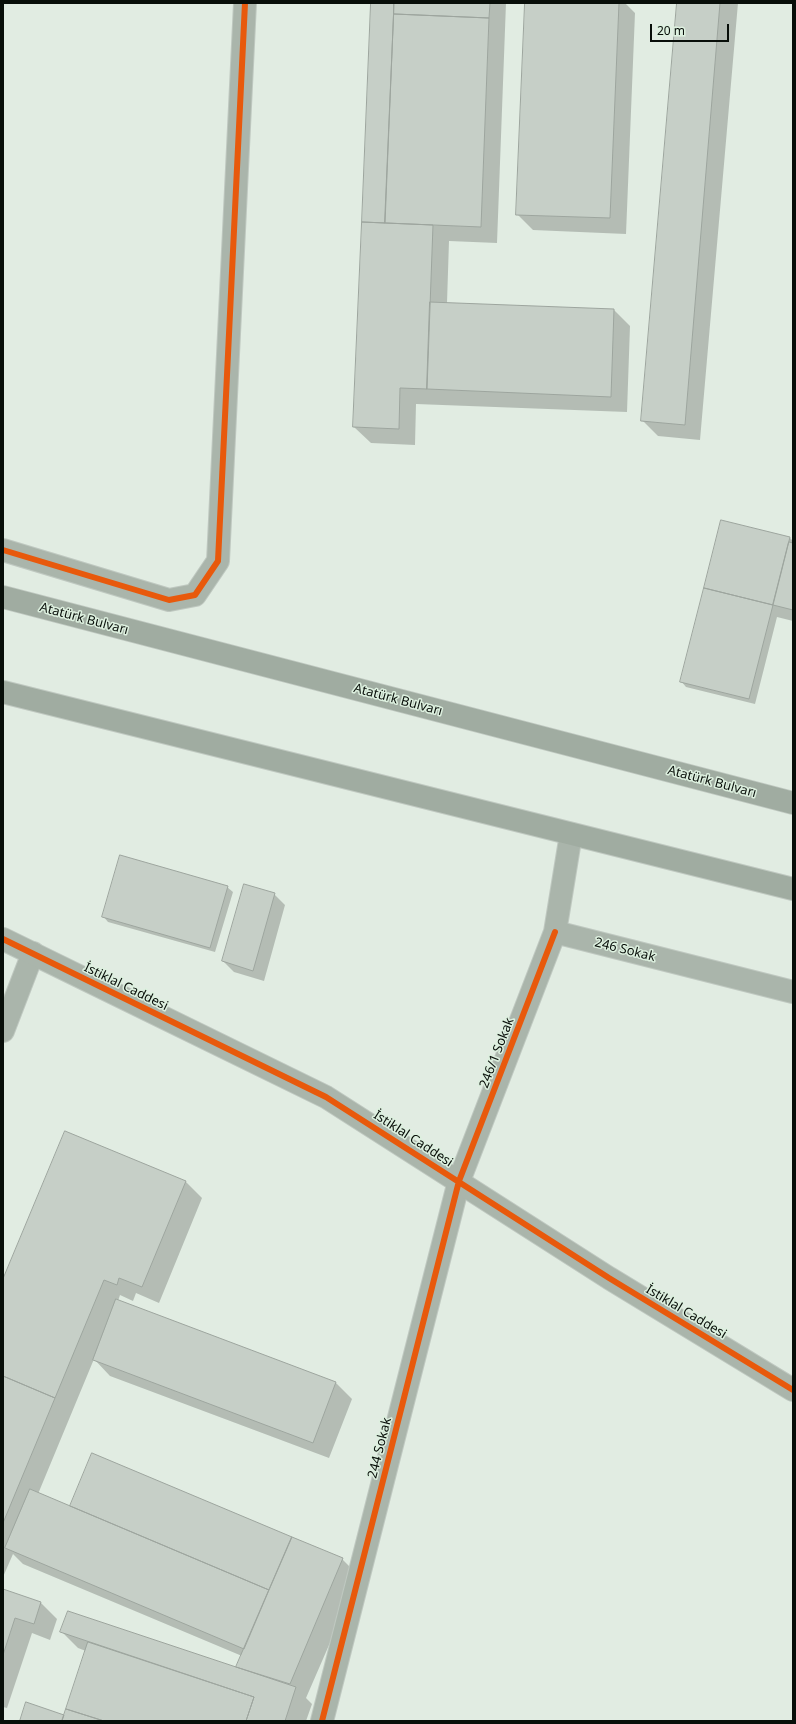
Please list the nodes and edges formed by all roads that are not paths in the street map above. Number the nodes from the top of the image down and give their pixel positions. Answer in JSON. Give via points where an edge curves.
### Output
{"nodes":[{"id":1,"x":244,"y":3,"type":"edge"},
{"id":2,"x":3,"y":550,"type":"edge"},
{"id":3,"x":3,"y":597,"type":"edge"},
{"id":4,"x":3,"y":692,"type":"edge"},
{"id":5,"x":793,"y":803,"type":"edge"},
{"id":6,"x":571,"y":834,"type":"junction"},
{"id":7,"x":793,"y":889,"type":"edge"},
{"id":8,"x":555,"y":932,"type":"junction"},
{"id":9,"x":3,"y":939,"type":"edge"},
{"id":10,"x":33,"y":954,"type":"junction"},
{"id":11,"x":793,"y":992,"type":"edge"},
{"id":12,"x":3,"y":1031,"type":"edge"},
{"id":13,"x":459,"y":1181,"type":"junction"},
{"id":14,"x":793,"y":1390,"type":"edge"},
{"id":15,"x":322,"y":1721,"type":"edge"}],
"edges":[{"from":1,"to":2,"type":"street","via":[[218,562],[195,595],[169,600]]},
{"from":3,"to":5,"type":"main road","name":"Atatürk Bulvarı"},
{"from":4,"to":6,"type":"main road"},
{"from":6,"to":7,"type":"main road"},
{"from":6,"to":8,"type":"street"},
{"from":8,"to":11,"type":"street","name":"246 Sokak"},
{"from":8,"to":13,"type":"street","name":"246/1 Sokak"},
{"from":9,"to":10,"type":"street","name":"İstiklal Caddesi"},
{"from":10,"to":12,"type":"street"},
{"from":10,"to":13,"type":"street","name":"İstiklal Caddesi","via":[[326,1096]]},
{"from":13,"to":14,"type":"street","name":"İstiklal Caddesi","via":[[609,1278]]},
{"from":13,"to":15,"type":"street","name":"244 Sokak"}]}
